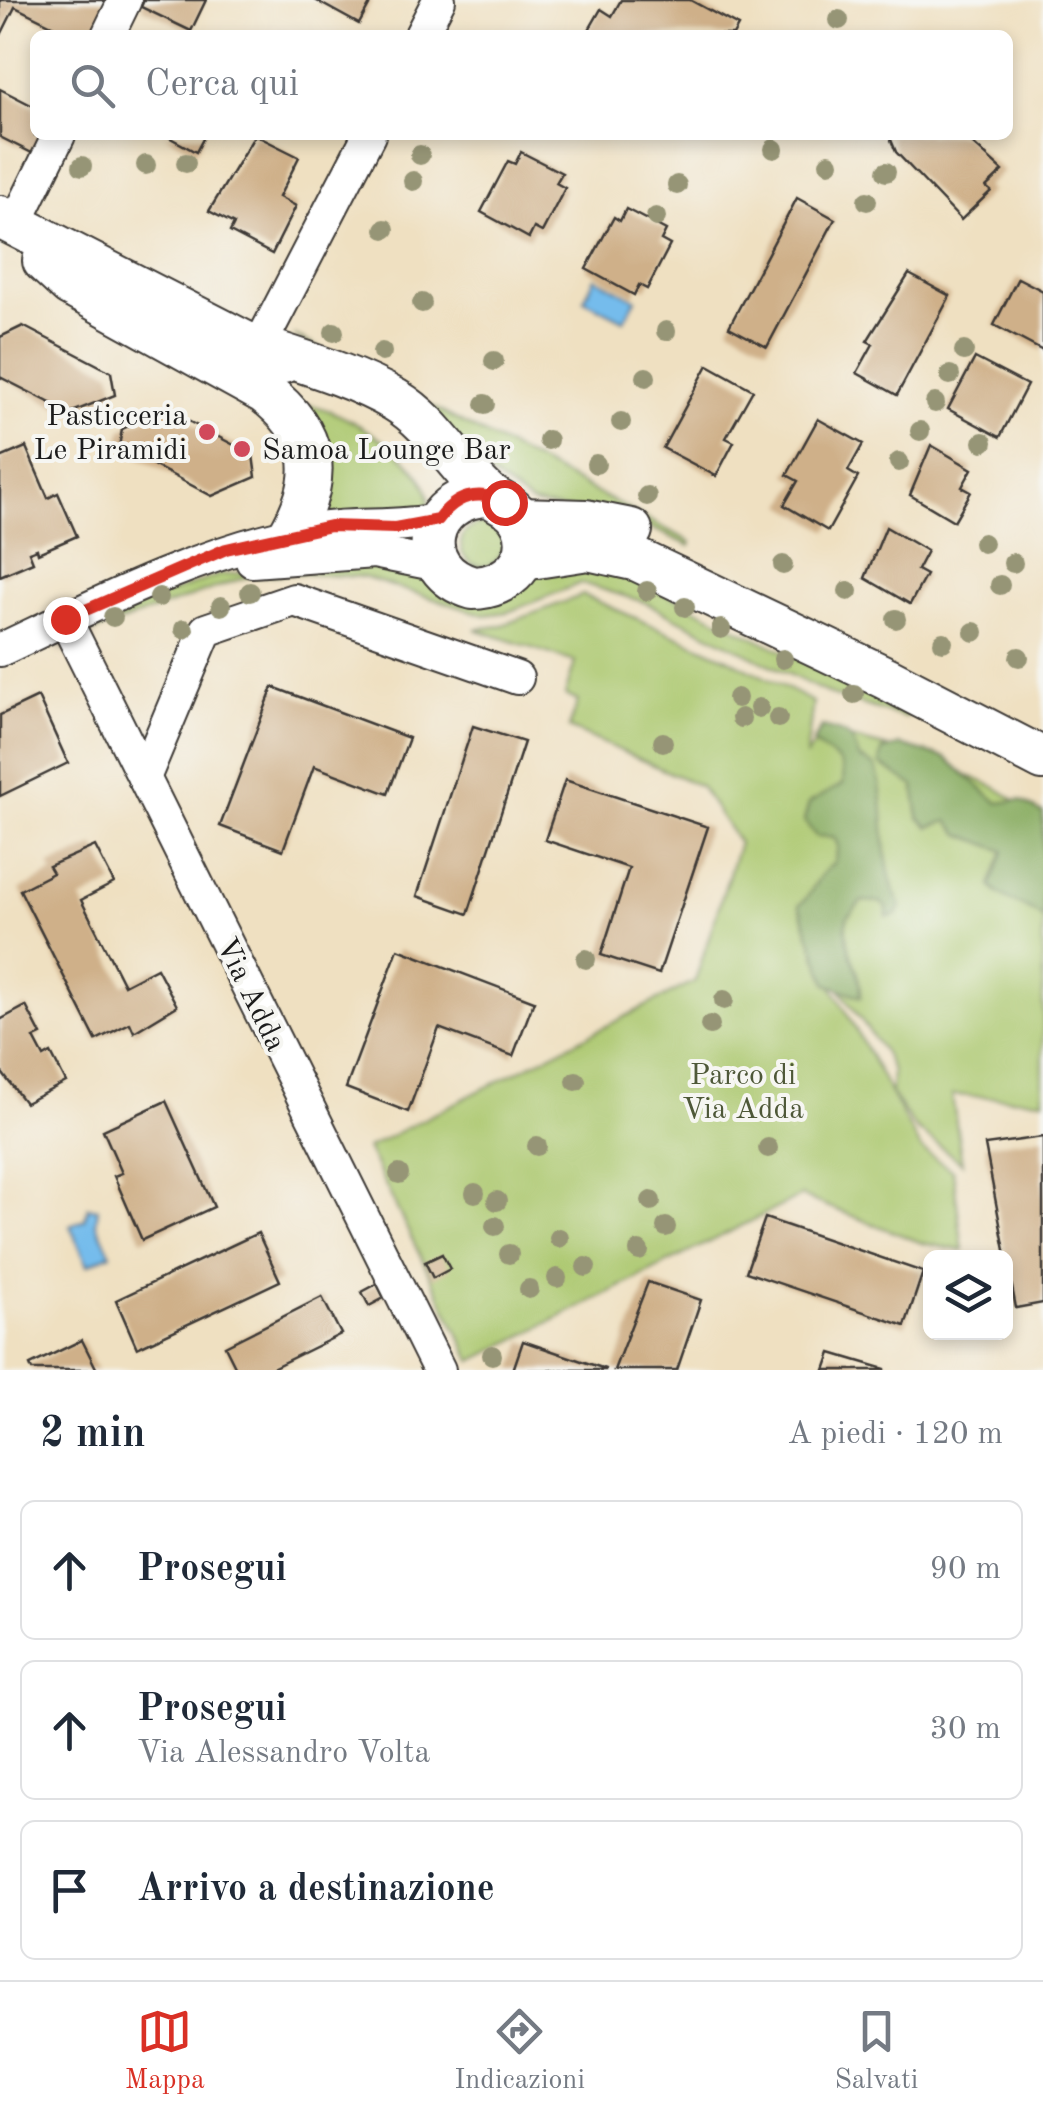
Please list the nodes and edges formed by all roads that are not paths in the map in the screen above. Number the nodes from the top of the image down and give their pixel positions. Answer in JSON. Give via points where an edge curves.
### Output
{"nodes":[{"id":1,"x":125,"y":0,"type":"edge"},
{"id":2,"x":439,"y":0,"type":"edge"},
{"id":3,"x":110,"y":30,"type":"edge"},
{"id":4,"x":424,"y":30,"type":"edge"},
{"id":5,"x":56,"y":140,"type":"edge"},
{"id":6,"x":366,"y":140,"type":"edge"},
{"id":7,"x":5,"y":221,"type":"edge"},
{"id":8,"x":259,"y":347,"type":"junction"},
{"id":9,"x":264,"y":392,"type":"junction"},
{"id":10,"x":335,"y":395,"type":"junction"},
{"id":11,"x":442,"y":515,"type":"junction"},
{"id":12,"x":511,"y":524,"type":"junction"},
{"id":13,"x":290,"y":534,"type":"junction"},
{"id":14,"x":439,"y":564,"type":"junction"},
{"id":15,"x":174,"y":574,"type":"junction"},
{"id":16,"x":65,"y":619,"type":"junction"},
{"id":17,"x":0,"y":650,"type":"edge"},
{"id":18,"x":518,"y":678,"type":"dead end"},
{"id":19,"x":1043,"y":759,"type":"edge"},
{"id":20,"x":144,"y":778,"type":"junction"},
{"id":21,"x":439,"y":1370,"type":"edge"}],
"edges":[{"from":1,"to":3,"type":"street"},
{"from":2,"to":4,"type":"street"},
{"from":5,"to":7,"type":"street"},
{"from":6,"to":8,"type":"street"},
{"from":7,"to":8,"type":"main road"},
{"from":7,"to":9,"type":"main road","via":[[70,285]]},
{"from":8,"to":10,"type":"main road"},
{"from":8,"to":12,"type":"main road","via":[[396,400],[430,428]]},
{"from":9,"to":10,"type":"main road"},
{"from":9,"to":13,"type":"main road","via":[[299,425],[311,458],[306,501]]},
{"from":10,"to":11,"type":"main road","via":[[412,451],[435,482]]},
{"from":11,"to":12,"type":"main road","via":[[467,497]]},
{"from":11,"to":13,"type":"street","via":[[395,528],[330,526]]},
{"from":11,"to":14,"type":"main road","via":[[433,544]]},
{"from":12,"to":14,"type":"main road","via":[[510,578],[487,588],[464,586]]},
{"from":12,"to":19,"type":"main road","via":[[616,553]]},
{"from":13,"to":15,"type":"street","via":[[226,549]]},
{"from":14,"to":15,"type":"street","via":[[361,552]]},
{"from":15,"to":16,"type":"street"},
{"from":16,"to":17,"type":"street"},
{"from":16,"to":20,"type":"street","name":"Via Adda"},
{"from":18,"to":20,"type":"street","via":[[294,600],[206,630]]},
{"from":20,"to":21,"type":"street","name":"Via Adda"}]}
